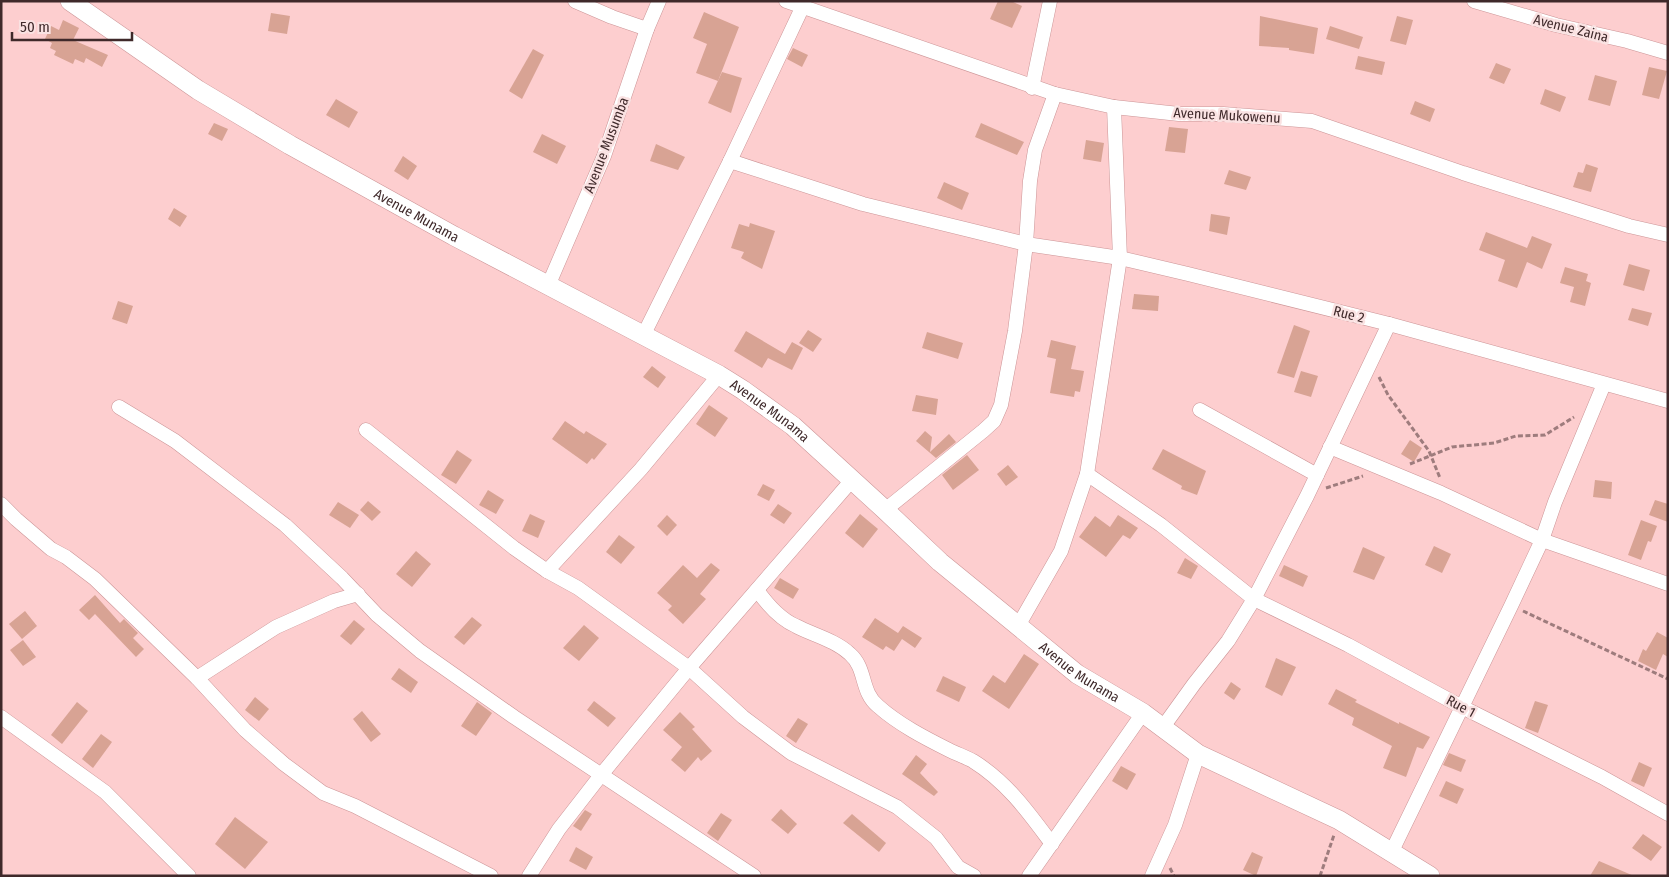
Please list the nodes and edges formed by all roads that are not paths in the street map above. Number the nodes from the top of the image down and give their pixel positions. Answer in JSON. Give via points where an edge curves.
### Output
{"nodes":[{"id":1,"x":70,"y":1,"type":"edge"},
{"id":2,"x":575,"y":1,"type":"edge"},
{"id":3,"x":659,"y":1,"type":"edge"},
{"id":4,"x":786,"y":1,"type":"edge"},
{"id":5,"x":1050,"y":1,"type":"edge"},
{"id":6,"x":1474,"y":1,"type":"edge"},
{"id":7,"x":802,"y":8,"type":"junction"},
{"id":8,"x":648,"y":29,"type":"junction"},
{"id":9,"x":1668,"y":53,"type":"edge"},
{"id":10,"x":1032,"y":88,"type":"junction"},
{"id":11,"x":1054,"y":94,"type":"junction"},
{"id":12,"x":1114,"y":107,"type":"junction"},
{"id":13,"x":730,"y":161,"type":"junction"},
{"id":14,"x":1668,"y":235,"type":"edge"},
{"id":15,"x":1026,"y":244,"type":"junction"},
{"id":16,"x":1120,"y":258,"type":"junction"},
{"id":17,"x":548,"y":286,"type":"junction"},
{"id":18,"x":1389,"y":324,"type":"junction"},
{"id":19,"x":643,"y":336,"type":"junction"},
{"id":20,"x":719,"y":375,"type":"junction"},
{"id":21,"x":1604,"y":384,"type":"junction"},
{"id":22,"x":1668,"y":401,"type":"edge"},
{"id":23,"x":119,"y":407,"type":"dead end"},
{"id":24,"x":1200,"y":410,"type":"dead end"},
{"id":25,"x":366,"y":430,"type":"dead end"},
{"id":26,"x":1330,"y":447,"type":"junction"},
{"id":27,"x":1088,"y":474,"type":"junction"},
{"id":28,"x":1317,"y":474,"type":"junction"},
{"id":29,"x":852,"y":480,"type":"junction"},
{"id":30,"x":1,"y":504,"type":"edge"},
{"id":31,"x":885,"y":510,"type":"junction"},
{"id":32,"x":1542,"y":540,"type":"junction"},
{"id":33,"x":547,"y":571,"type":"junction"},
{"id":34,"x":1668,"y":584,"type":"edge"},
{"id":35,"x":758,"y":590,"type":"junction"},
{"id":36,"x":358,"y":594,"type":"junction"},
{"id":37,"x":1254,"y":599,"type":"junction"},
{"id":38,"x":1018,"y":626,"type":"junction"},
{"id":39,"x":689,"y":668,"type":"junction"},
{"id":40,"x":197,"y":678,"type":"junction"},
{"id":41,"x":1462,"y":707,"type":"junction"},
{"id":42,"x":1142,"y":713,"type":"junction"},
{"id":43,"x":1,"y":717,"type":"edge"},
{"id":44,"x":1163,"y":727,"type":"junction"},
{"id":45,"x":1198,"y":754,"type":"junction"},
{"id":46,"x":601,"y":775,"type":"junction"},
{"id":47,"x":1668,"y":814,"type":"edge"},
{"id":48,"x":1052,"y":844,"type":"junction"},
{"id":49,"x":1392,"y":851,"type":"junction"},
{"id":50,"x":189,"y":876,"type":"edge"},
{"id":51,"x":491,"y":876,"type":"edge"},
{"id":52,"x":529,"y":876,"type":"edge"},
{"id":53,"x":754,"y":876,"type":"edge"},
{"id":54,"x":974,"y":876,"type":"edge"},
{"id":55,"x":1029,"y":876,"type":"edge"},
{"id":56,"x":1152,"y":876,"type":"edge"},
{"id":57,"x":1430,"y":876,"type":"edge"}],
"edges":[{"from":1,"to":17,"type":"street","name":"Avenue Munama","via":[[198,90],[290,145]]},
{"from":2,"to":8,"type":"street"},
{"from":3,"to":8,"type":"street","name":"Avenue Musumba"},
{"from":4,"to":7,"type":"street","name":"Avenue Mukowenu"},
{"from":5,"to":10,"type":"street"},
{"from":6,"to":9,"type":"street","name":"Avenue Zaina"},
{"from":7,"to":10,"type":"street","name":"Avenue Mukowenu"},
{"from":7,"to":13,"type":"street"},
{"from":8,"to":17,"type":"street","name":"Avenue Musumba","via":[[604,156]]},
{"from":10,"to":11,"type":"street","name":"Avenue Mukowenu"},
{"from":11,"to":12,"type":"street","name":"Avenue Mukowenu"},
{"from":11,"to":15,"type":"street","via":[[1030,181]]},
{"from":12,"to":14,"type":"street","name":"Avenue Mukowenu","via":[[1312,121],[1630,226]]},
{"from":12,"to":16,"type":"street"},
{"from":13,"to":15,"type":"street","name":"Rue 2","via":[[863,204]]},
{"from":13,"to":19,"type":"street"},
{"from":15,"to":16,"type":"street","name":"Rue 2"},
{"from":15,"to":31,"type":"street","via":[[1013,340],[1001,405],[994,421]]},
{"from":16,"to":18,"type":"street","name":"Rue 2"},
{"from":16,"to":27,"type":"street"},
{"from":17,"to":19,"type":"street","name":"Avenue Munama"},
{"from":18,"to":21,"type":"street","name":"Rue 2"},
{"from":18,"to":26,"type":"street"},
{"from":19,"to":20,"type":"street","name":"Avenue Munama"},
{"from":20,"to":29,"type":"street","name":"Avenue Munama","via":[[792,426]]},
{"from":20,"to":33,"type":"street","via":[[641,469]]},
{"from":21,"to":22,"type":"street","name":"Rue 2"},
{"from":21,"to":32,"type":"street"},
{"from":23,"to":36,"type":"street","via":[[175,441],[285,525]]},
{"from":24,"to":28,"type":"street"},
{"from":25,"to":33,"type":"street"},
{"from":26,"to":28,"type":"street"},
{"from":26,"to":32,"type":"street"},
{"from":27,"to":37,"type":"street","name":"Rue 1","via":[[1161,525]]},
{"from":27,"to":38,"type":"street","via":[[1061,551]]},
{"from":28,"to":37,"type":"street"},
{"from":29,"to":31,"type":"street","name":"Avenue Munama"},
{"from":29,"to":35,"type":"street"},
{"from":30,"to":40,"type":"street","via":[[51,549],[95,579]]},
{"from":31,"to":38,"type":"street","name":"Avenue Munama","via":[[940,562]]},
{"from":32,"to":34,"type":"street"},
{"from":32,"to":41,"type":"street"},
{"from":33,"to":39,"type":"street","via":[[578,588]]},
{"from":35,"to":39,"type":"street"},
{"from":35,"to":48,"type":"street","via":[[764,600],[794,626],[851,654],[859,665],[868,698],[878,707],[997,778],[1019,799]]},
{"from":36,"to":40,"type":"street","via":[[276,627]]},
{"from":36,"to":46,"type":"street","via":[[377,615],[420,651]]},
{"from":37,"to":41,"type":"street","name":"Rue 1"},
{"from":37,"to":44,"type":"street","via":[[1228,640]]},
{"from":38,"to":42,"type":"street","name":"Avenue Munama","via":[[1077,674]]},
{"from":39,"to":46,"type":"street"},
{"from":39,"to":54,"type":"street","via":[[743,717],[791,753],[896,807],[936,838],[958,867]]},
{"from":40,"to":51,"type":"street","via":[[245,730],[323,793],[355,806]]},
{"from":41,"to":47,"type":"street","name":"Rue 1"},
{"from":41,"to":49,"type":"street"},
{"from":42,"to":44,"type":"street","name":"Avenue Munama"},
{"from":42,"to":48,"type":"street"},
{"from":43,"to":50,"type":"street","via":[[105,792]]},
{"from":44,"to":45,"type":"street","name":"Avenue Munama"},
{"from":45,"to":49,"type":"street","name":"Avenue Munama","via":[[1339,820]]},
{"from":45,"to":56,"type":"street","via":[[1175,826]]},
{"from":46,"to":52,"type":"street","via":[[559,829]]},
{"from":46,"to":53,"type":"street"},
{"from":48,"to":55,"type":"street"},
{"from":49,"to":57,"type":"street","name":"Avenue Munama"}]}
